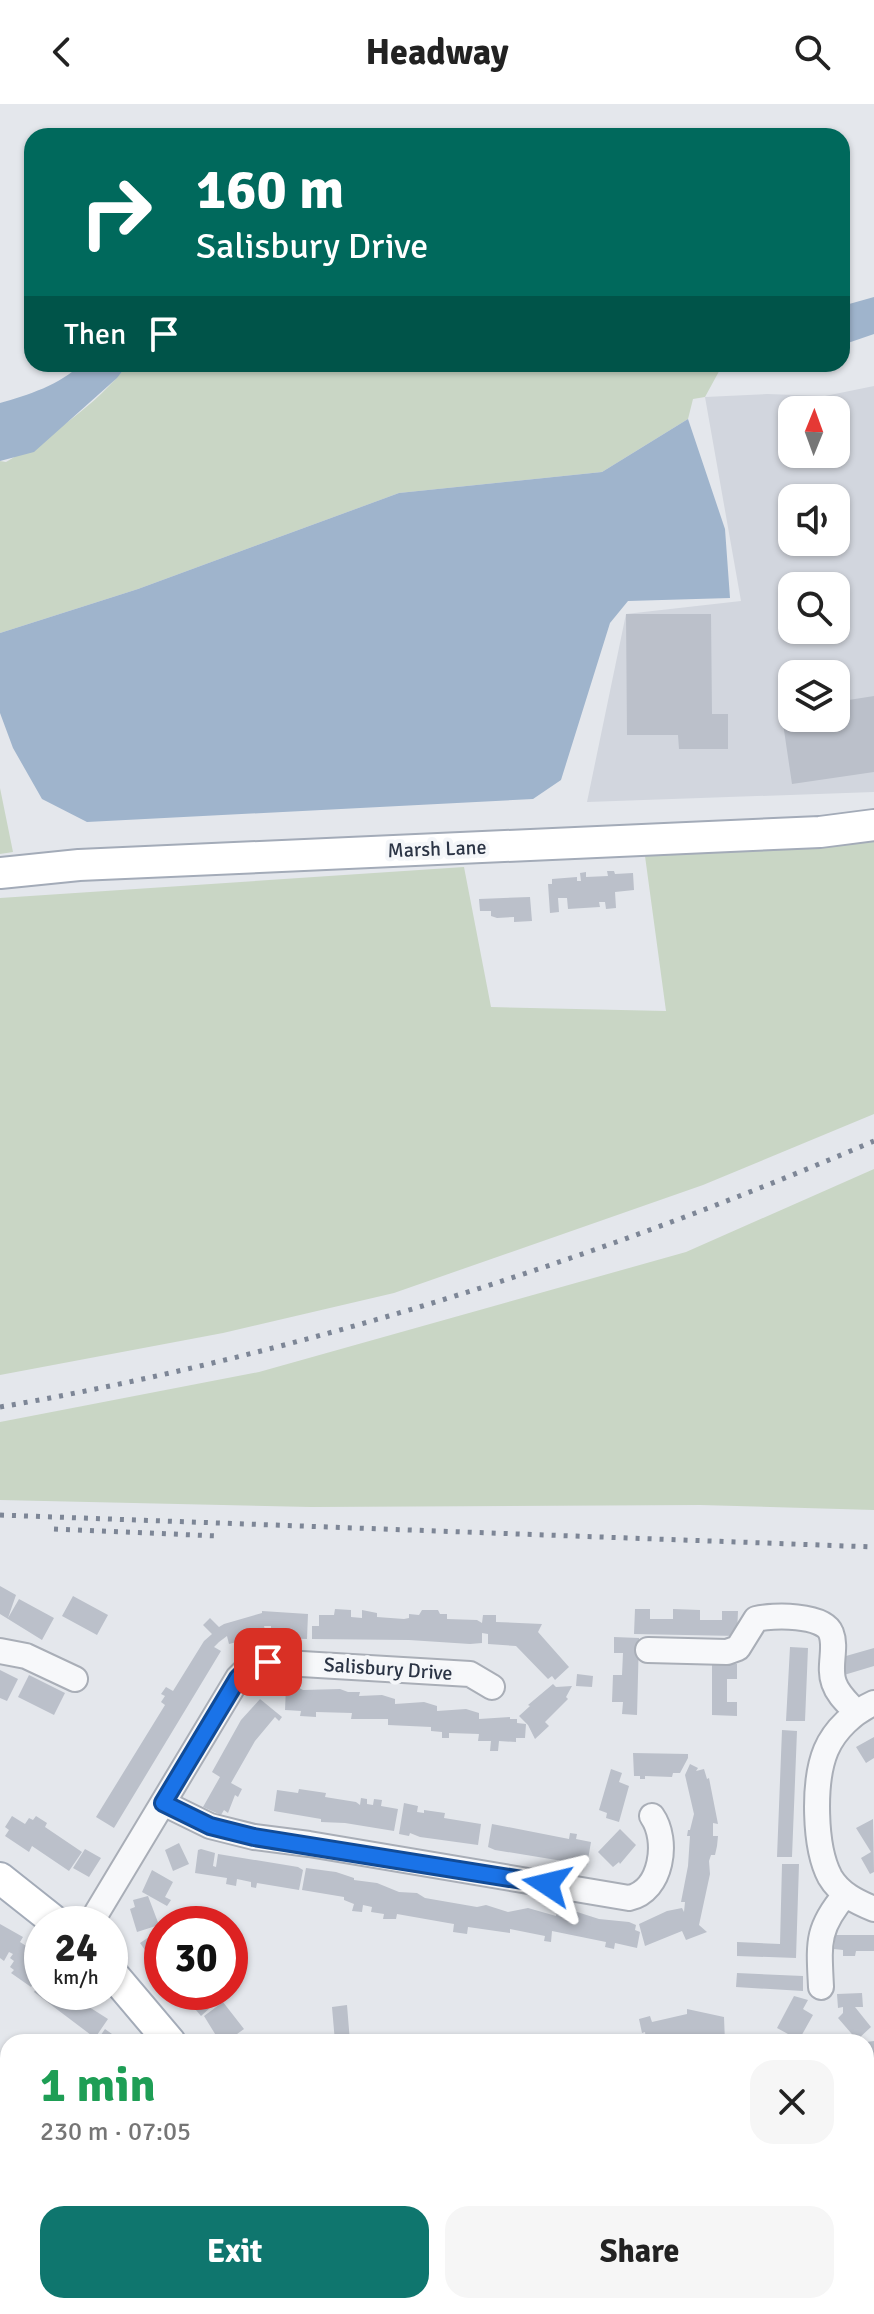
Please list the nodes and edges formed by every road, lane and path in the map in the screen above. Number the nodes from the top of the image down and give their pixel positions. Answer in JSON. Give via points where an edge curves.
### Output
{"nodes":[{"id":1,"x":874,"y":825,"type":"edge"},
{"id":2,"x":0,"y":873,"type":"edge"},
{"id":3,"x":648,"y":1650,"type":"dead end"},
{"id":4,"x":0,"y":1651,"type":"edge"},
{"id":5,"x":75,"y":1679,"type":"dead end"},
{"id":6,"x":492,"y":1687,"type":"dead end"},
{"id":7,"x":865,"y":1708,"type":"edge"},
{"id":8,"x":163,"y":1803,"type":"junction"},
{"id":9,"x":652,"y":1816,"type":"dead end"},
{"id":10,"x":0,"y":1878,"type":"edge"},
{"id":11,"x":845,"y":1895,"type":"junction"},
{"id":12,"x":35,"y":1906,"type":"edge"},
{"id":13,"x":101,"y":1906,"type":"edge"},
{"id":14,"x":874,"y":1909,"type":"edge"},
{"id":15,"x":821,"y":1987,"type":"dead end"},
{"id":16,"x":128,"y":1992,"type":"edge"},
{"id":17,"x":163,"y":2034,"type":"edge"}],
"edges":[{"from":1,"to":2,"type":"main road","name":"Marsh Lane","via":[[820,832],[79,865]]},
{"from":3,"to":7,"type":"street","via":[[727,1652],[738,1648],[756,1619],[813,1619],[832,1634],[832,1680],[839,1693]]},
{"from":4,"to":5,"type":"street","via":[[26,1656]]},
{"from":6,"to":8,"type":"street","name":"Salisbury Drive","via":[[470,1674],[268,1662],[249,1667]]},
{"from":7,"to":11,"type":"street","via":[[828,1746],[820,1773],[821,1852]]},
{"from":8,"to":9,"type":"street","via":[[210,1826],[254,1837],[629,1898],[645,1892],[658,1875],[659,1824]]},
{"from":8,"to":13,"type":"street","name":"Salisbury Drive"},
{"from":10,"to":12,"type":"main road"},
{"from":11,"to":14,"type":"street"},
{"from":11,"to":15,"type":"street","via":[[827,1917],[822,1934]]},
{"from":16,"to":17,"type":"main road"}]}
